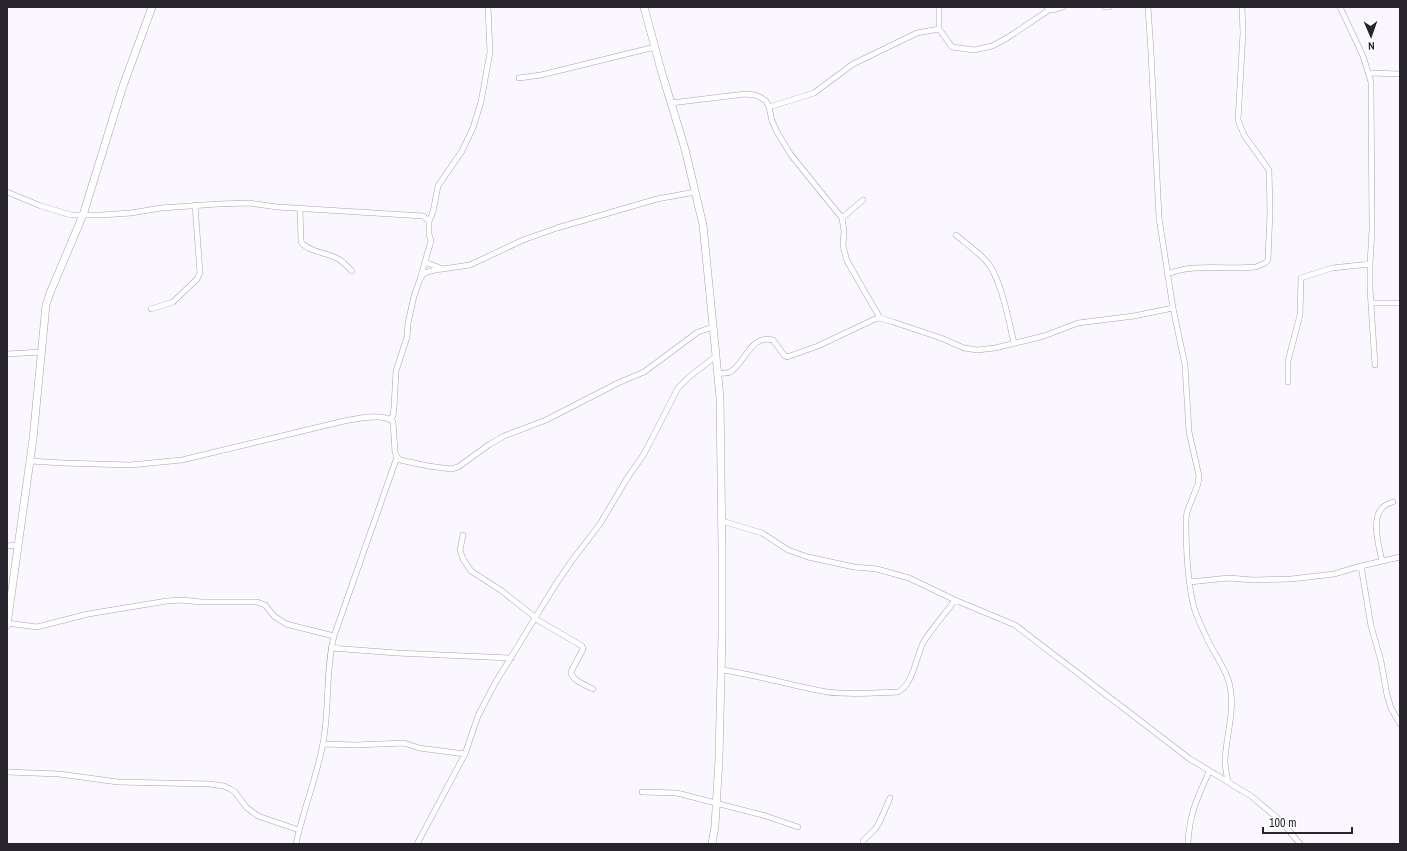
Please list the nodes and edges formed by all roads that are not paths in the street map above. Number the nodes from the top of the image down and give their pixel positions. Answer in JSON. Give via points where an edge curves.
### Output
{"nodes":[{"id":1,"x":152,"y":7,"type":"edge"},
{"id":2,"x":488,"y":7,"type":"edge"},
{"id":3,"x":644,"y":7,"type":"edge"},
{"id":4,"x":939,"y":7,"type":"edge"},
{"id":5,"x":1063,"y":7,"type":"edge"},
{"id":6,"x":1105,"y":7,"type":"edge"},
{"id":7,"x":1109,"y":7,"type":"edge"},
{"id":8,"x":1148,"y":7,"type":"edge"},
{"id":9,"x":1242,"y":7,"type":"edge"},
{"id":10,"x":1340,"y":7,"type":"edge"},
{"id":11,"x":1048,"y":8,"type":"edge"},
{"id":12,"x":939,"y":29,"type":"junction"},
{"id":13,"x":655,"y":47,"type":"junction"},
{"id":14,"x":1370,"y":73,"type":"junction"},
{"id":15,"x":1400,"y":74,"type":"edge"},
{"id":16,"x":520,"y":78,"type":"dead end"},
{"id":17,"x":671,"y":103,"type":"junction"},
{"id":18,"x":769,"y":107,"type":"junction"},
{"id":19,"x":7,"y":192,"type":"edge"},
{"id":20,"x":695,"y":192,"type":"junction"},
{"id":21,"x":863,"y":200,"type":"dead end"},
{"id":22,"x":194,"y":205,"type":"junction"},
{"id":23,"x":300,"y":209,"type":"junction"},
{"id":24,"x":83,"y":215,"type":"junction"},
{"id":25,"x":842,"y":218,"type":"junction"},
{"id":26,"x":429,"y":221,"type":"junction"},
{"id":27,"x":956,"y":235,"type":"dead end"},
{"id":28,"x":425,"y":262,"type":"junction"},
{"id":29,"x":1370,"y":264,"type":"junction"},
{"id":30,"x":443,"y":269,"type":"junction"},
{"id":31,"x":352,"y":271,"type":"dead end"},
{"id":32,"x":1167,"y":274,"type":"junction"},
{"id":33,"x":420,"y":279,"type":"junction"},
{"id":34,"x":1371,"y":303,"type":"junction"},
{"id":35,"x":1400,"y":303,"type":"edge"},
{"id":36,"x":1173,"y":308,"type":"junction"},
{"id":37,"x":151,"y":309,"type":"dead end"},
{"id":38,"x":880,"y":318,"type":"junction"},
{"id":39,"x":713,"y":327,"type":"junction"},
{"id":40,"x":1014,"y":343,"type":"junction"},
{"id":41,"x":42,"y":352,"type":"junction"},
{"id":42,"x":7,"y":354,"type":"edge"},
{"id":43,"x":716,"y":356,"type":"junction"},
{"id":44,"x":1375,"y":365,"type":"dead end"},
{"id":45,"x":718,"y":373,"type":"junction"},
{"id":46,"x":1288,"y":382,"type":"dead end"},
{"id":47,"x":390,"y":419,"type":"junction"},
{"id":48,"x":397,"y":457,"type":"junction"},
{"id":49,"x":30,"y":460,"type":"junction"},
{"id":50,"x":1393,"y":502,"type":"dead end"},
{"id":51,"x":722,"y":521,"type":"junction"},
{"id":52,"x":464,"y":535,"type":"dead end"},
{"id":53,"x":18,"y":545,"type":"junction"},
{"id":54,"x":7,"y":546,"type":"edge"},
{"id":55,"x":1400,"y":558,"type":"edge"},
{"id":56,"x":1382,"y":561,"type":"junction"},
{"id":57,"x":1361,"y":566,"type":"junction"},
{"id":58,"x":1189,"y":582,"type":"junction"},
{"id":59,"x":956,"y":600,"type":"junction"},
{"id":60,"x":536,"y":618,"type":"junction"},
{"id":61,"x":7,"y":624,"type":"edge"},
{"id":62,"x":334,"y":636,"type":"junction"},
{"id":63,"x":331,"y":648,"type":"junction"},
{"id":64,"x":511,"y":658,"type":"junction"},
{"id":65,"x":722,"y":670,"type":"junction"},
{"id":66,"x":593,"y":689,"type":"dead end"},
{"id":67,"x":1400,"y":724,"type":"edge"},
{"id":68,"x":323,"y":744,"type":"junction"},
{"id":69,"x":465,"y":754,"type":"junction"},
{"id":70,"x":7,"y":772,"type":"edge"},
{"id":71,"x":1209,"y":772,"type":"junction"},
{"id":72,"x":1228,"y":782,"type":"junction"},
{"id":73,"x":642,"y":792,"type":"dead end"},
{"id":74,"x":890,"y":798,"type":"dead end"},
{"id":75,"x":716,"y":804,"type":"junction"},
{"id":76,"x":798,"y":827,"type":"dead end"},
{"id":77,"x":299,"y":830,"type":"junction"},
{"id":78,"x":296,"y":844,"type":"edge"},
{"id":79,"x":417,"y":844,"type":"edge"},
{"id":80,"x":712,"y":844,"type":"edge"},
{"id":81,"x":863,"y":844,"type":"edge"},
{"id":82,"x":1188,"y":844,"type":"edge"},
{"id":83,"x":1300,"y":844,"type":"edge"}],
"edges":[{"from":1,"to":24,"type":"main road","via":[[123,86]]},
{"from":2,"to":26,"type":"street","via":[[490,52],[481,102],[462,151],[438,186]]},
{"from":3,"to":13,"type":"main road"},
{"from":4,"to":12,"type":"street"},
{"from":5,"to":11,"type":"street","via":[[1055,10]]},
{"from":6,"to":7,"type":"street"},
{"from":8,"to":32,"type":"street","via":[[1159,218]]},
{"from":9,"to":32,"type":"street","via":[[1238,120],[1244,134],[1269,170],[1268,260],[1256,267],[1195,268]]},
{"from":10,"to":14,"type":"street"},
{"from":11,"to":12,"type":"street","via":[[1007,38],[992,46],[974,50],[952,47]]},
{"from":12,"to":18,"type":"street","via":[[917,33],[853,64],[814,93]]},
{"from":13,"to":16,"type":"street"},
{"from":13,"to":17,"type":"main road"},
{"from":14,"to":15,"type":"street"},
{"from":14,"to":29,"type":"street"},
{"from":17,"to":18,"type":"street","via":[[745,94],[760,97]]},
{"from":17,"to":20,"type":"main road"},
{"from":18,"to":25,"type":"street","via":[[777,132],[791,155]]},
{"from":19,"to":24,"type":"street","via":[[57,212]]},
{"from":20,"to":30,"type":"street","via":[[657,199],[557,228],[523,240],[470,265]]},
{"from":20,"to":39,"type":"main road","via":[[703,225]]},
{"from":21,"to":25,"type":"street"},
{"from":22,"to":23,"type":"street","via":[[249,203]]},
{"from":22,"to":24,"type":"street","via":[[131,213]]},
{"from":22,"to":37,"type":"street","via":[[200,273],[174,302]]},
{"from":23,"to":26,"type":"street","via":[[423,216]]},
{"from":23,"to":31,"type":"street","via":[[302,245],[340,260]]},
{"from":24,"to":41,"type":"main road","via":[[50,293]]},
{"from":25,"to":38,"type":"street","via":[[843,246],[847,261]]},
{"from":26,"to":28,"type":"street","via":[[431,241]]},
{"from":27,"to":40,"type":"street","via":[[989,265],[994,273]]},
{"from":28,"to":30,"type":"street"},
{"from":28,"to":33,"type":"street"},
{"from":29,"to":34,"type":"street"},
{"from":29,"to":46,"type":"street","via":[[1332,268],[1301,278],[1300,314],[1288,361]]},
{"from":30,"to":33,"type":"street","via":[[424,273]]},
{"from":32,"to":36,"type":"street"},
{"from":33,"to":47,"type":"street","via":[[414,296],[407,337],[396,371],[393,416]]},
{"from":34,"to":35,"type":"street"},
{"from":34,"to":44,"type":"street"},
{"from":36,"to":40,"type":"street","via":[[1078,323],[1044,336]]},
{"from":36,"to":58,"type":"street","via":[[1185,365],[1189,432],[1199,476],[1186,520]]},
{"from":38,"to":40,"type":"street","via":[[964,348],[977,350]]},
{"from":38,"to":45,"type":"street","via":[[787,357],[773,340],[763,339],[752,346],[733,369]]},
{"from":39,"to":43,"type":"main road"},
{"from":39,"to":48,"type":"street","via":[[698,332],[644,372],[546,420],[499,439],[458,467],[428,466],[400,460]]},
{"from":41,"to":42,"type":"street"},
{"from":41,"to":49,"type":"main road"},
{"from":43,"to":45,"type":"main road"},
{"from":43,"to":60,"type":"street","via":[[678,388],[644,454],[600,524],[554,587]]},
{"from":45,"to":51,"type":"main road"},
{"from":47,"to":48,"type":"street","via":[[394,425]]},
{"from":47,"to":49,"type":"street","via":[[369,417],[344,421],[157,464],[102,465]]},
{"from":48,"to":62,"type":"street"},
{"from":49,"to":53,"type":"main road"},
{"from":50,"to":56,"type":"street","via":[[1382,507],[1377,516],[1377,537]]},
{"from":51,"to":59,"type":"street","via":[[762,533],[788,550],[808,557],[903,576]]},
{"from":51,"to":65,"type":"main road"},
{"from":52,"to":60,"type":"street","via":[[460,550],[471,571]]},
{"from":53,"to":54,"type":"street"},
{"from":53,"to":61,"type":"main road"},
{"from":55,"to":56,"type":"street"},
{"from":56,"to":57,"type":"street"},
{"from":57,"to":58,"type":"street","via":[[1334,574],[1291,579],[1229,578]]},
{"from":57,"to":67,"type":"street","via":[[1371,626],[1387,695]]},
{"from":58,"to":72,"type":"street","via":[[1192,600],[1202,628],[1229,684],[1230,718],[1225,763]]},
{"from":59,"to":65,"type":"street","via":[[923,644],[906,685],[898,692],[829,692]]},
{"from":59,"to":71,"type":"street","via":[[1015,625]]},
{"from":60,"to":64,"type":"street"},
{"from":60,"to":66,"type":"street","via":[[582,646],[583,649],[570,672],[574,678]]},
{"from":61,"to":62,"type":"street","via":[[36,627],[88,614],[167,601],[257,602],[266,605],[274,616],[286,624]]},
{"from":62,"to":63,"type":"street"},
{"from":63,"to":64,"type":"street"},
{"from":63,"to":68,"type":"street"},
{"from":64,"to":69,"type":"street","via":[[478,716]]},
{"from":65,"to":75,"type":"main road"},
{"from":68,"to":69,"type":"street","via":[[404,743],[419,748]]},
{"from":68,"to":77,"type":"street"},
{"from":69,"to":79,"type":"street"},
{"from":70,"to":77,"type":"street","via":[[59,774],[118,782],[224,786],[235,792],[246,807],[258,816]]},
{"from":71,"to":72,"type":"street"},
{"from":71,"to":82,"type":"street","via":[[1193,807]]},
{"from":72,"to":83,"type":"street","via":[[1251,796],[1280,821]]},
{"from":73,"to":75,"type":"street","via":[[677,793]]},
{"from":74,"to":81,"type":"street","via":[[879,823]]},
{"from":75,"to":76,"type":"street"},
{"from":75,"to":80,"type":"main road"},
{"from":77,"to":78,"type":"street"}]}
